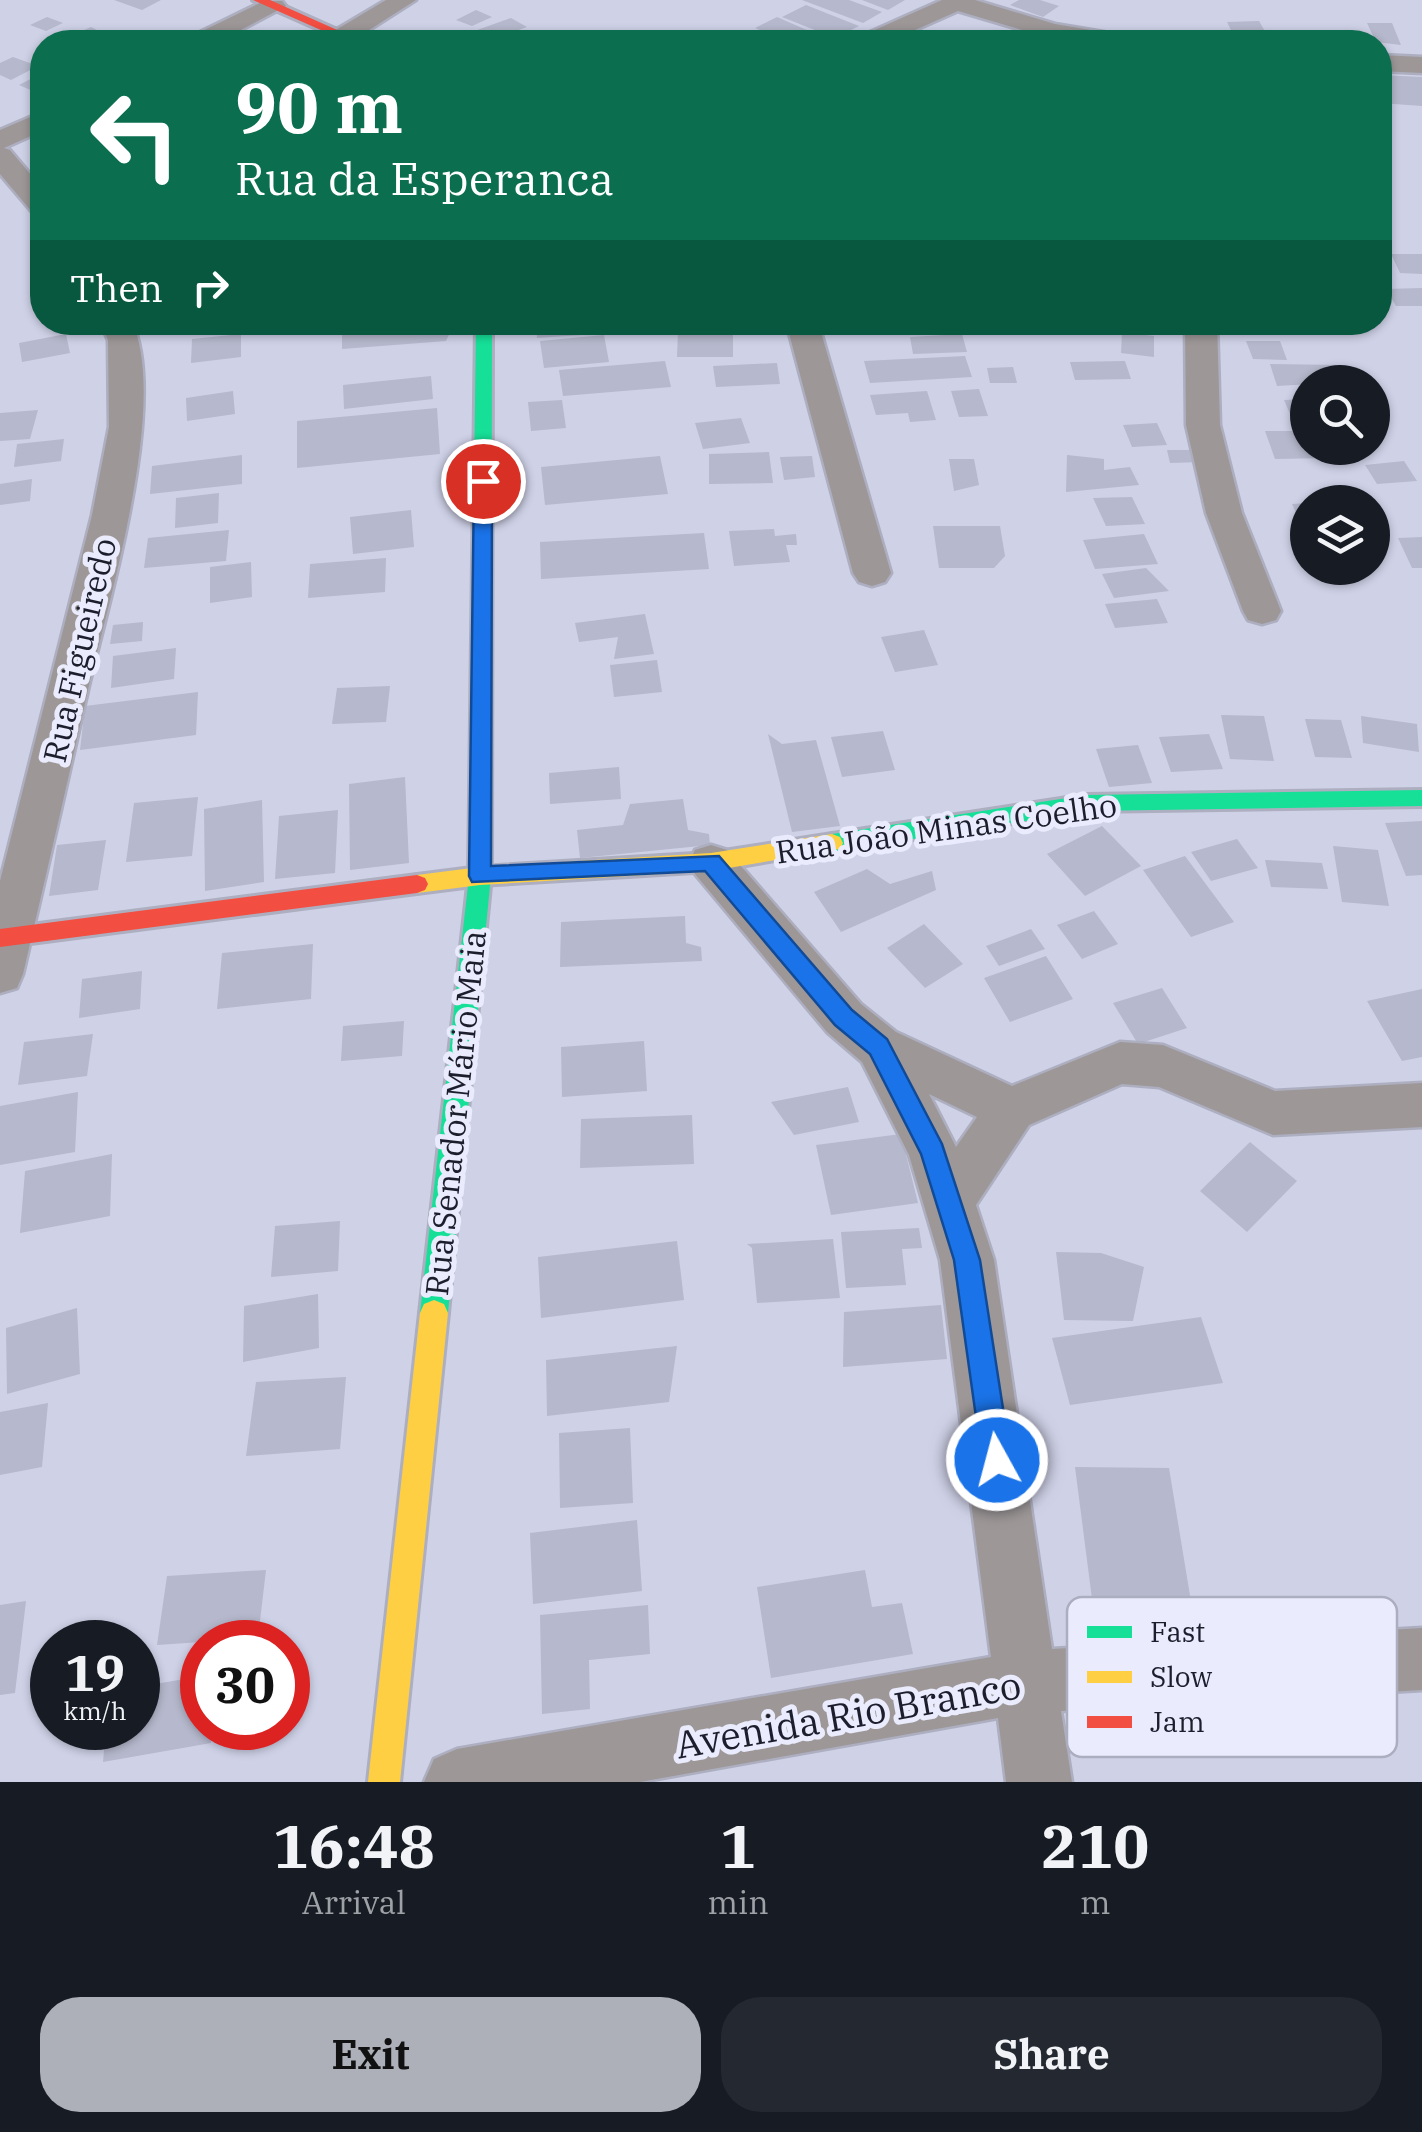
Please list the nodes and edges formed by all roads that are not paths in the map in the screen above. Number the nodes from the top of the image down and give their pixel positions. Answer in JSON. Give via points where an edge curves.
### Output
{"nodes":[{"id":1,"x":404,"y":0,"type":"edge"},
{"id":2,"x":960,"y":2,"type":"edge"},
{"id":3,"x":266,"y":3,"type":"edge"},
{"id":4,"x":220,"y":30,"type":"edge"},
{"id":5,"x":329,"y":30,"type":"edge"},
{"id":6,"x":362,"y":30,"type":"edge"},
{"id":7,"x":896,"y":30,"type":"edge"},
{"id":8,"x":1052,"y":30,"type":"edge"},
{"id":9,"x":1392,"y":63,"type":"edge"},
{"id":10,"x":1422,"y":65,"type":"edge"},
{"id":11,"x":30,"y":126,"type":"edge"},
{"id":12,"x":0,"y":141,"type":"edge"},
{"id":13,"x":0,"y":156,"type":"edge"},
{"id":14,"x":30,"y":192,"type":"edge"},
{"id":15,"x":122,"y":335,"type":"edge"},
{"id":16,"x":484,"y":335,"type":"edge"},
{"id":17,"x":806,"y":335,"type":"edge"},
{"id":18,"x":1200,"y":335,"type":"edge"},
{"id":19,"x":872,"y":573,"type":"dead end"},
{"id":20,"x":1262,"y":612,"type":"dead end"},
{"id":21,"x":1422,"y":798,"type":"edge"},
{"id":22,"x":711,"y":862,"type":"junction"},
{"id":23,"x":480,"y":876,"type":"junction"},
{"id":24,"x":4,"y":949,"type":"edge"},
{"id":25,"x":879,"y":1047,"type":"junction"},
{"id":26,"x":1422,"y":1105,"type":"edge"},
{"id":27,"x":1011,"y":1108,"type":"junction"},
{"id":28,"x":950,"y":1200,"type":"junction"},
{"id":29,"x":1422,"y":1659,"type":"edge"},
{"id":30,"x":1397,"y":1660,"type":"edge"},
{"id":31,"x":1067,"y":1680,"type":"edge"},
{"id":32,"x":1026,"y":1682,"type":"junction"},
{"id":33,"x":384,"y":1782,"type":"edge"},
{"id":34,"x":457,"y":1782,"type":"edge"},
{"id":35,"x":1039,"y":1782,"type":"edge"}],
"edges":[{"from":1,"to":6,"type":"street"},
{"from":2,"to":7,"type":"street"},
{"from":2,"to":8,"type":"street"},
{"from":3,"to":4,"type":"street"},
{"from":3,"to":5,"type":"street"},
{"from":9,"to":10,"type":"street"},
{"from":11,"to":12,"type":"street"},
{"from":13,"to":14,"type":"street"},
{"from":15,"to":24,"type":"street","name":"Rua Figueiredo","via":[[126,428],[110,515]]},
{"from":16,"to":23,"type":"street","name":"Rua Senador Mário Maia"},
{"from":17,"to":19,"type":"street"},
{"from":18,"to":20,"type":"street","via":[[1203,425],[1224,513]]},
{"from":21,"to":22,"type":"street","name":"Rua João Minas Coelho","via":[[1087,803]]},
{"from":22,"to":23,"type":"street","name":"Rua João Minas Coelho"},
{"from":22,"to":25,"type":"street","via":[[844,1018]]},
{"from":23,"to":24,"type":"street"},
{"from":23,"to":33,"type":"street","name":"Rua Senador Mário Maia"},
{"from":25,"to":27,"type":"street"},
{"from":25,"to":28,"type":"street"},
{"from":26,"to":27,"type":"street","via":[[1273,1113],[1163,1066],[1120,1063]]},
{"from":27,"to":28,"type":"street"},
{"from":28,"to":32,"type":"street","via":[[967,1260]]},
{"from":29,"to":30,"type":"street","name":"Avenida Rio Branco"},
{"from":31,"to":32,"type":"street","name":"Avenida Rio Branco"},
{"from":32,"to":34,"type":"street","name":"Avenida Rio Branco"},
{"from":32,"to":35,"type":"street"}]}
